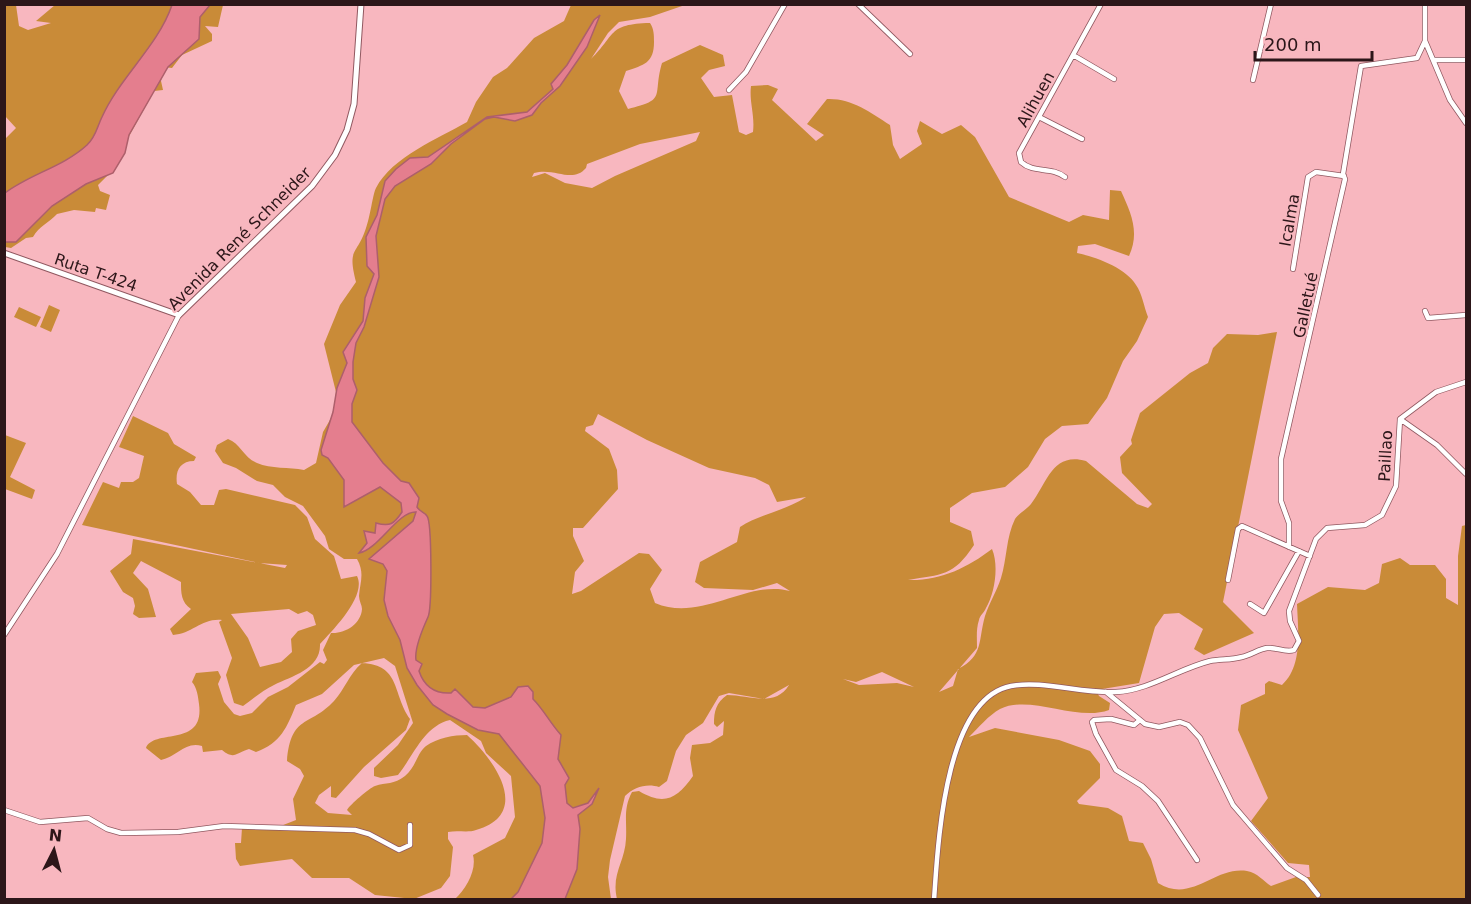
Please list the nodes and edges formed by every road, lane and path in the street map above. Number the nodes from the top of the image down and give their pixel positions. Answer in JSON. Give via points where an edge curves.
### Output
{"nodes":[{"id":1,"x":361,"y":4,"type":"edge"},
{"id":2,"x":785,"y":4,"type":"edge"},
{"id":3,"x":858,"y":4,"type":"edge"},
{"id":4,"x":1101,"y":4,"type":"edge"},
{"id":5,"x":1270,"y":4,"type":"edge"},
{"id":6,"x":1425,"y":4,"type":"edge"},
{"id":7,"x":1425,"y":41,"type":"junction"},
{"id":8,"x":910,"y":54,"type":"dead end"},
{"id":9,"x":1073,"y":55,"type":"junction"},
{"id":10,"x":1434,"y":60,"type":"junction"},
{"id":11,"x":1467,"y":60,"type":"edge"},
{"id":12,"x":1114,"y":79,"type":"dead end"},
{"id":13,"x":1253,"y":80,"type":"dead end"},
{"id":14,"x":729,"y":90,"type":"dead end"},
{"id":15,"x":1039,"y":117,"type":"junction"},
{"id":16,"x":1467,"y":123,"type":"edge"},
{"id":17,"x":1082,"y":139,"type":"dead end"},
{"id":18,"x":1344,"y":176,"type":"junction"},
{"id":19,"x":1065,"y":177,"type":"dead end"},
{"id":20,"x":4,"y":253,"type":"edge"},
{"id":21,"x":1293,"y":269,"type":"dead end"},
{"id":22,"x":1425,"y":310,"type":"dead end"},
{"id":23,"x":179,"y":315,"type":"junction"},
{"id":24,"x":1467,"y":315,"type":"edge"},
{"id":25,"x":1467,"y":382,"type":"edge"},
{"id":26,"x":1400,"y":419,"type":"junction"},
{"id":27,"x":1467,"y":474,"type":"edge"},
{"id":28,"x":1289,"y":547,"type":"junction"},
{"id":29,"x":1299,"y":551,"type":"junction"},
{"id":30,"x":1310,"y":556,"type":"junction"},
{"id":31,"x":1228,"y":580,"type":"dead end"},
{"id":32,"x":1250,"y":604,"type":"dead end"},
{"id":33,"x":4,"y":635,"type":"edge"},
{"id":34,"x":1107,"y":692,"type":"junction"},
{"id":35,"x":1140,"y":720,"type":"junction"},
{"id":36,"x":4,"y":810,"type":"edge"},
{"id":37,"x":410,"y":825,"type":"dead end"},
{"id":38,"x":1197,"y":860,"type":"dead end"},
{"id":39,"x":1318,"y":895,"type":"dead end"},
{"id":40,"x":934,"y":900,"type":"edge"}],
"edges":[{"from":1,"to":23,"type":"street","name":"Avenida René Schneider","via":[[354,104],[335,155],[312,186]]},
{"from":2,"to":14,"type":"street","via":[[746,72]]},
{"from":3,"to":8,"type":"street"},
{"from":4,"to":9,"type":"street","name":"Alihuen"},
{"from":5,"to":13,"type":"street"},
{"from":6,"to":7,"type":"street"},
{"from":7,"to":10,"type":"street"},
{"from":7,"to":18,"type":"street","name":"Galletué","via":[[1417,58],[1361,66]]},
{"from":9,"to":12,"type":"street"},
{"from":9,"to":15,"type":"street","name":"Alihuen"},
{"from":10,"to":11,"type":"street"},
{"from":10,"to":16,"type":"street","via":[[1450,100]]},
{"from":15,"to":17,"type":"street"},
{"from":15,"to":19,"type":"street","name":"Alihuen","via":[[1020,151],[1020,160],[1031,169],[1052,170]]},
{"from":18,"to":21,"type":"street","name":"Icalma","via":[[1316,172],[1308,177]]},
{"from":18,"to":28,"type":"street","name":"Galletué","via":[[1281,459],[1281,501],[1289,524]]},
{"from":20,"to":23,"type":"street","name":"Ruta T-424"},
{"from":22,"to":24,"type":"street","via":[[1428,318],[1434,319]]},
{"from":23,"to":33,"type":"street","name":"Avenida René Schneider","via":[[57,554]]},
{"from":25,"to":26,"type":"street","name":"Paillao","via":[[1436,392]]},
{"from":26,"to":27,"type":"street","via":[[1437,445]]},
{"from":26,"to":30,"type":"street","name":"Paillao","via":[[1396,486],[1382,515],[1365,525],[1324,530]]},
{"from":28,"to":29,"type":"street"},
{"from":28,"to":31,"type":"street","via":[[1242,526],[1238,529]]},
{"from":29,"to":30,"type":"street"},
{"from":29,"to":32,"type":"street","via":[[1264,613]]},
{"from":30,"to":34,"type":"street","name":"Paillao","via":[[1289,611],[1299,641],[1294,650],[1268,648],[1201,664],[1138,688]]},
{"from":34,"to":35,"type":"street"},
{"from":34,"to":40,"type":"street","via":[[1014,686],[993,692],[976,707],[967,722],[940,820]]},
{"from":35,"to":38,"type":"street","via":[[1134,725],[1111,719],[1092,722],[1116,770],[1158,801]]},
{"from":35,"to":39,"type":"street","via":[[1153,727],[1180,722],[1193,730],[1233,805],[1287,868],[1306,880]]},
{"from":36,"to":37,"type":"street","via":[[40,822],[88,818],[107,830],[121,832],[178,832],[224,826],[356,830],[399,850],[410,845]]}]}
